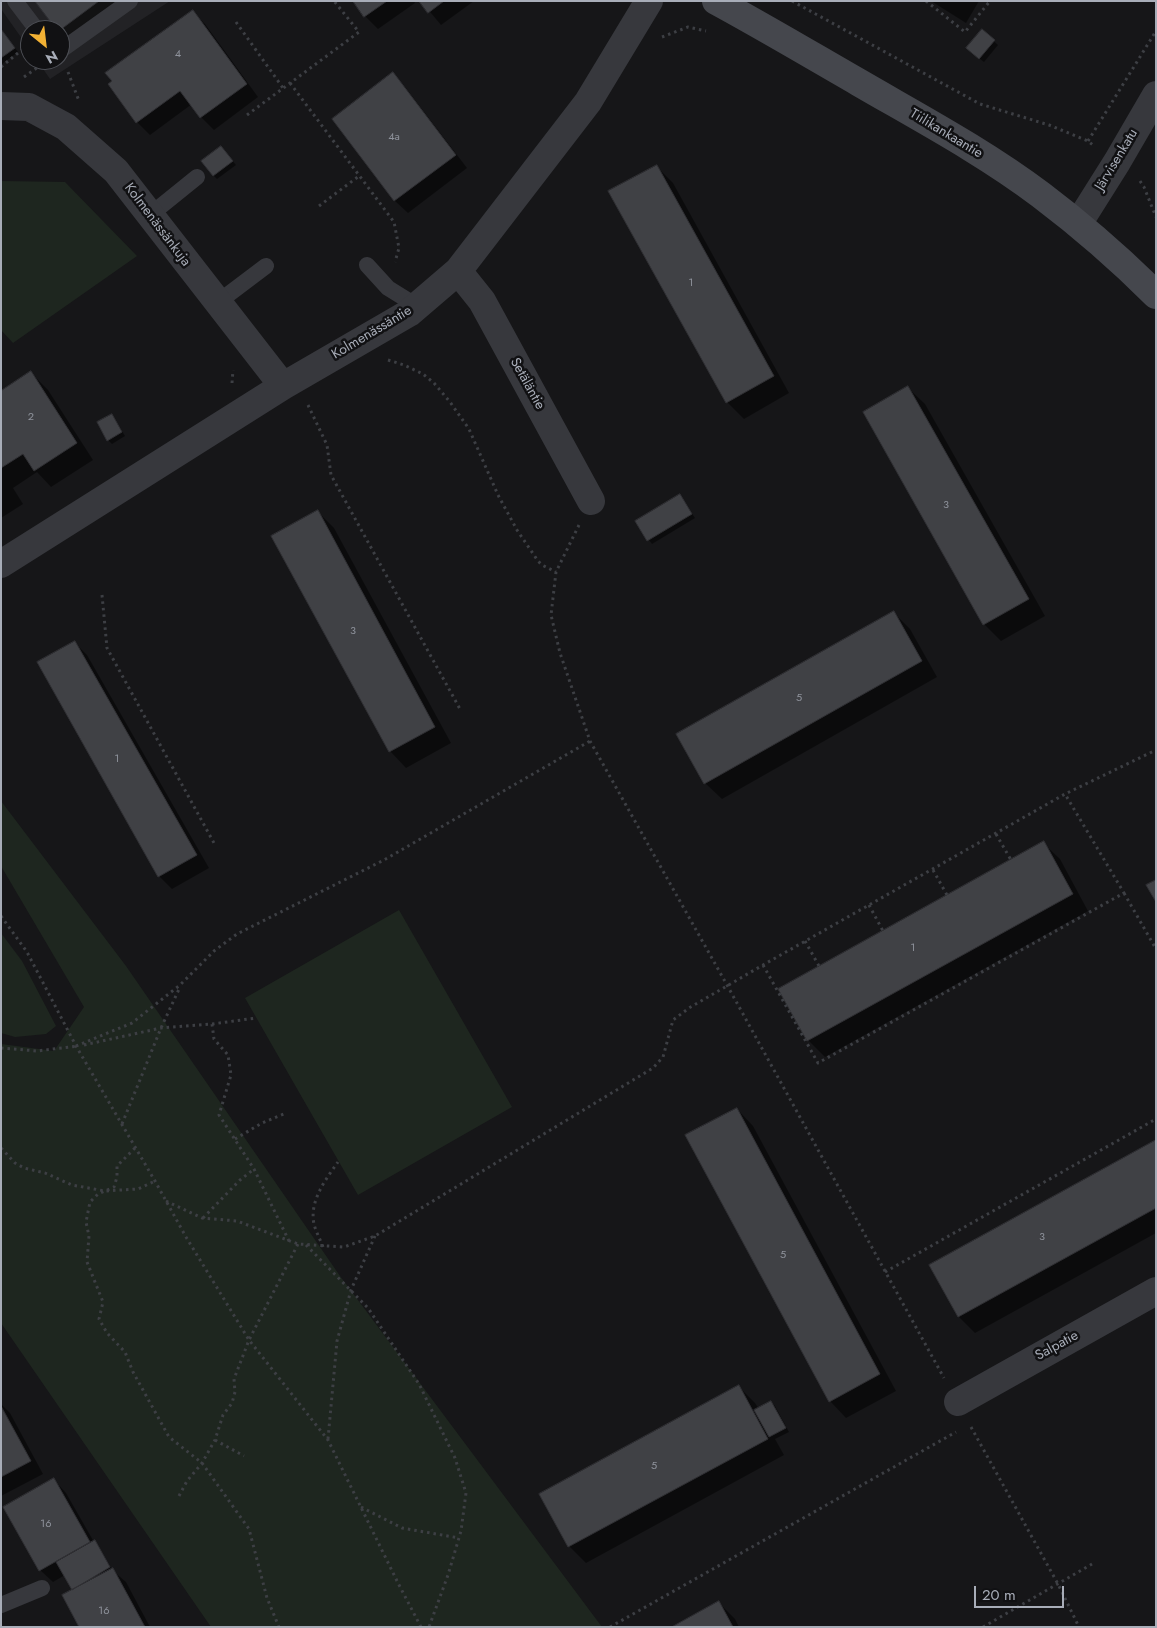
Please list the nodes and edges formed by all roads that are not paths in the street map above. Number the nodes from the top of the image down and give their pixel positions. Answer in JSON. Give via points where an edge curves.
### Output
{"nodes":[{"id":1,"x":16,"y":1,"type":"edge"},
{"id":2,"x":130,"y":1,"type":"edge"},
{"id":3,"x":716,"y":1,"type":"edge"},
{"id":4,"x":642,"y":12,"type":"edge"},
{"id":5,"x":30,"y":20,"type":"edge"},
{"id":6,"x":70,"y":44,"type":"edge"},
{"id":7,"x":1156,"y":95,"type":"edge"},
{"id":8,"x":1,"y":106,"type":"edge"},
{"id":9,"x":197,"y":177,"type":"dead end"},
{"id":10,"x":150,"y":214,"type":"junction"},
{"id":11,"x":1078,"y":224,"type":"junction"},
{"id":12,"x":367,"y":265,"type":"dead end"},
{"id":13,"x":266,"y":266,"type":"dead end"},
{"id":14,"x":458,"y":271,"type":"junction"},
{"id":15,"x":1156,"y":295,"type":"edge"},
{"id":16,"x":217,"y":303,"type":"junction"},
{"id":17,"x":416,"y":306,"type":"junction"},
{"id":18,"x":294,"y":393,"type":"junction"},
{"id":19,"x":591,"y":501,"type":"road end"},
{"id":20,"x":1,"y":564,"type":"edge"},
{"id":21,"x":1156,"y":1291,"type":"edge"},
{"id":22,"x":964,"y":1413,"type":"road end"},
{"id":23,"x":42,"y":1588,"type":"dead end"},
{"id":24,"x":1,"y":1605,"type":"edge"}],
"edges":[{"from":1,"to":5,"type":"lane"},
{"from":2,"to":6,"type":"lane"},
{"from":3,"to":11,"type":"street","name":"Tiilikankaantie","via":[[962,143],[1041,195]]},
{"from":4,"to":14,"type":"street","name":"Kolmenässäntie","via":[[588,102]]},
{"from":7,"to":11,"type":"street","name":"Järvisenkatu"},
{"from":8,"to":10,"type":"street","name":"Kolmenässänkuja","via":[[29,107],[66,127],[116,171]]},
{"from":9,"to":10,"type":"lane"},
{"from":10,"to":16,"type":"street","name":"Kolmenässänkuja"},
{"from":11,"to":15,"type":"street","name":"Tiilikankaantie"},
{"from":12,"to":17,"type":"lane","via":[[388,288]]},
{"from":13,"to":16,"type":"lane"},
{"from":14,"to":17,"type":"street","name":"Kolmenässäntie"},
{"from":14,"to":19,"type":"street","name":"Setäläntie","via":[[482,302]]},
{"from":16,"to":18,"type":"street","name":"Kolmenässänkuja"},
{"from":17,"to":18,"type":"street","name":"Kolmenässäntie"},
{"from":18,"to":20,"type":"street","name":"Kolmenässäntie"},
{"from":21,"to":22,"type":"street","name":"Salpatie"},
{"from":23,"to":24,"type":"lane"}]}
